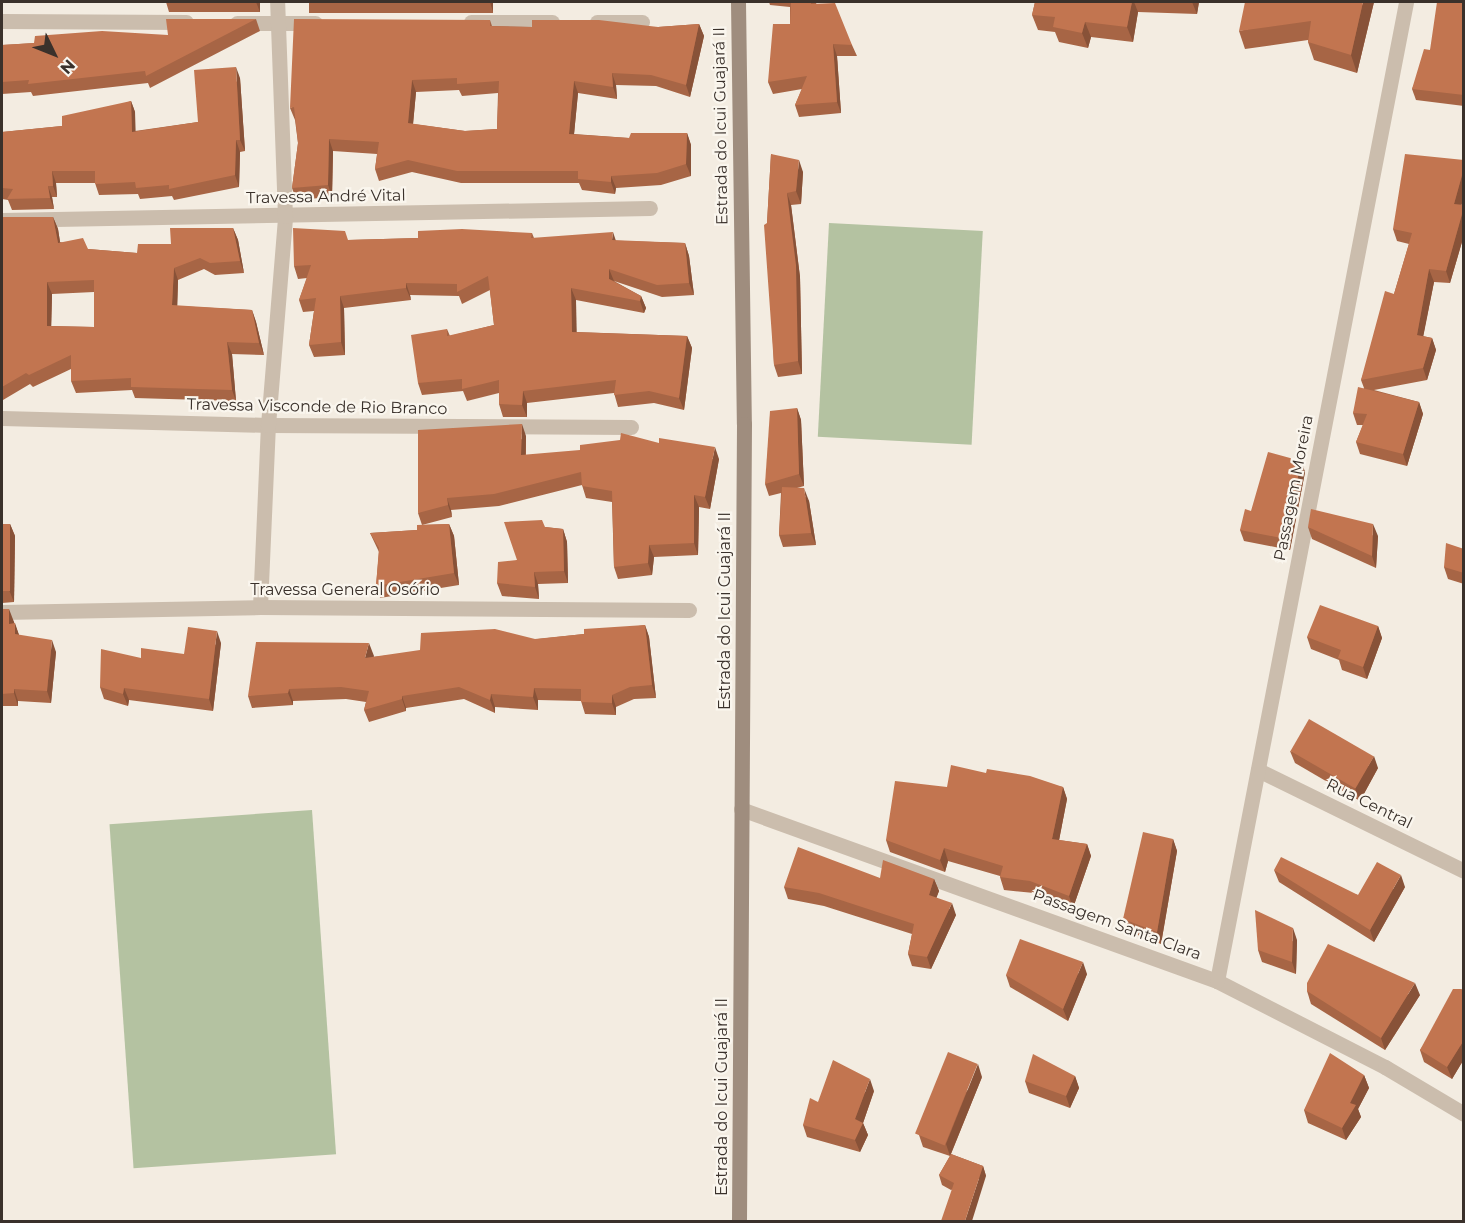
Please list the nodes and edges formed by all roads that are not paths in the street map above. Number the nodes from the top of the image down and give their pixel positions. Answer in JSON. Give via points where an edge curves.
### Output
{"nodes":[{"id":1,"x":277,"y":2,"type":"edge"},
{"id":2,"x":738,"y":2,"type":"edge"},
{"id":3,"x":1406,"y":2,"type":"edge"},
{"id":4,"x":2,"y":21,"type":"edge"},
{"id":5,"x":454,"y":22,"type":"edge"},
{"id":6,"x":642,"y":22,"type":"dead end"},
{"id":7,"x":277,"y":23,"type":"junction"},
{"id":8,"x":336,"y":23,"type":"edge"},
{"id":9,"x":650,"y":208,"type":"dead end"},
{"id":10,"x":285,"y":216,"type":"junction"},
{"id":11,"x":2,"y":220,"type":"edge"},
{"id":12,"x":2,"y":418,"type":"edge"},
{"id":13,"x":268,"y":425,"type":"junction"},
{"id":14,"x":631,"y":427,"type":"dead end"},
{"id":15,"x":260,"y":607,"type":"junction"},
{"id":16,"x":689,"y":610,"type":"dead end"},
{"id":17,"x":2,"y":612,"type":"edge"},
{"id":18,"x":1258,"y":770,"type":"junction"},
{"id":19,"x":741,"y":809,"type":"junction"},
{"id":20,"x":1464,"y":871,"type":"edge"},
{"id":21,"x":1217,"y":981,"type":"junction"},
{"id":22,"x":1464,"y":1114,"type":"edge"},
{"id":23,"x":739,"y":1221,"type":"edge"}],
"edges":[{"from":1,"to":7,"type":"street"},
{"from":2,"to":19,"type":"main road","name":"Estrada do Icui Guajará II","via":[[744,424]]},
{"from":3,"to":18,"type":"street","name":"Passagem Moreira"},
{"from":4,"to":7,"type":"street"},
{"from":5,"to":6,"type":"street"},
{"from":7,"to":8,"type":"street"},
{"from":7,"to":10,"type":"street"},
{"from":9,"to":10,"type":"street","name":"Travessa André Vital"},
{"from":10,"to":11,"type":"street","name":"Travessa André Vital"},
{"from":10,"to":13,"type":"street"},
{"from":12,"to":13,"type":"street","name":"Travessa Visconde de Rio Branco"},
{"from":13,"to":14,"type":"street","name":"Travessa Visconde de Rio Branco"},
{"from":13,"to":15,"type":"street"},
{"from":15,"to":16,"type":"street","name":"Travessa General Osório"},
{"from":15,"to":17,"type":"street","name":"Travessa General Osório"},
{"from":18,"to":20,"type":"street","name":"Rua Central"},
{"from":18,"to":21,"type":"street","name":"Passagem Moreira"},
{"from":19,"to":21,"type":"street","name":"Passagem Santa Clara"},
{"from":19,"to":23,"type":"main road","name":"Estrada do Icui Guajará II"},
{"from":21,"to":22,"type":"street","name":"Passagem Santa Clara","via":[[1385,1067]]}]}
